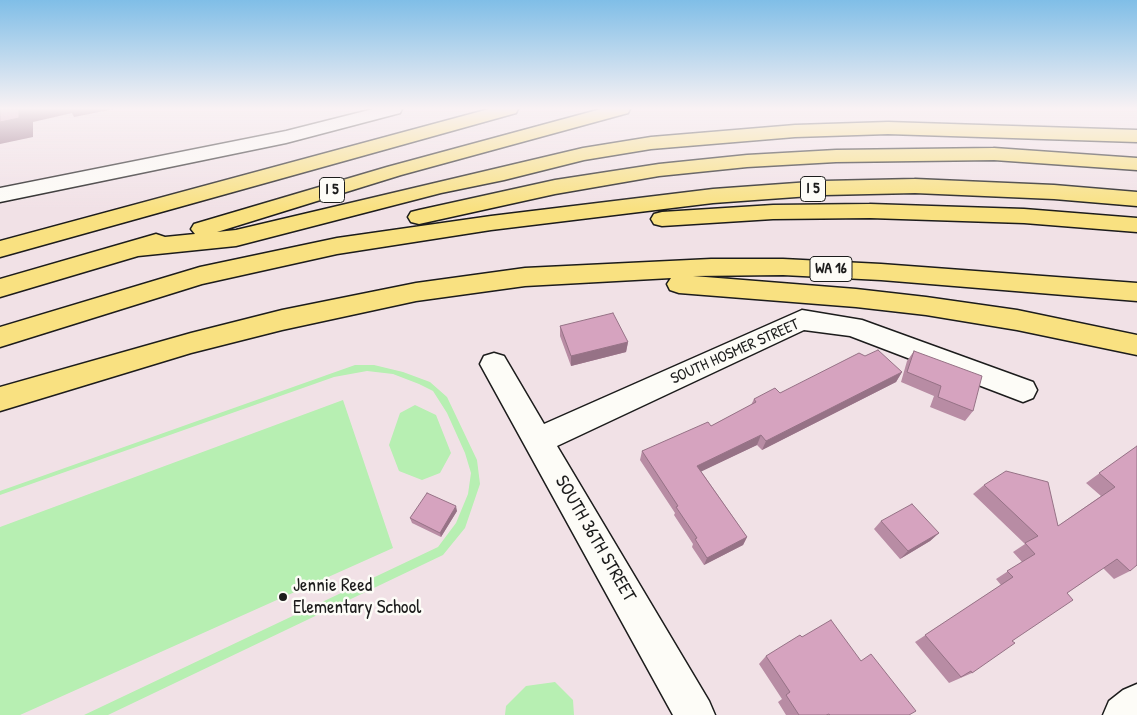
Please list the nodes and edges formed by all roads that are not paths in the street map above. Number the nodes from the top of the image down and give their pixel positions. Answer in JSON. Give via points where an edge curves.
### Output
{"nodes":[{"id":1,"x":255,"y":142,"type":"edge"},
{"id":2,"x":388,"y":142,"type":"edge"},
{"id":3,"x":498,"y":142,"type":"edge"},
{"id":4,"x":659,"y":142,"type":"edge"},
{"id":5,"x":1137,"y":164,"type":"edge"},
{"id":6,"x":280,"y":172,"type":"junction"},
{"id":7,"x":0,"y":195,"type":"edge"},
{"id":8,"x":1137,"y":199,"type":"edge"},
{"id":9,"x":491,"y":223,"type":"junction"},
{"id":10,"x":1137,"y":225,"type":"edge"},
{"id":11,"x":0,"y":238,"type":"edge"},
{"id":12,"x":337,"y":246,"type":"junction"},
{"id":13,"x":139,"y":248,"type":"junction"},
{"id":14,"x":0,"y":249,"type":"edge"},
{"id":15,"x":525,"y":277,"type":"junction"},
{"id":16,"x":0,"y":288,"type":"edge"},
{"id":17,"x":1137,"y":292,"type":"edge"},
{"id":18,"x":0,"y":338,"type":"edge"},
{"id":19,"x":1137,"y":345,"type":"edge"},
{"id":20,"x":494,"y":364,"type":"dead end"},
{"id":21,"x":89,"y":372,"type":"junction"},
{"id":22,"x":1022,"y":390,"type":"dead end"},
{"id":23,"x":0,"y":399,"type":"edge"},
{"id":24,"x":0,"y":411,"type":"edge"},
{"id":25,"x":539,"y":440,"type":"junction"},
{"id":26,"x":1137,"y":704,"type":"edge"},
{"id":27,"x":695,"y":715,"type":"edge"},
{"id":28,"x":1123,"y":715,"type":"edge"}],
"edges":[{"from":1,"to":7,"type":"street"},
{"from":2,"to":6,"type":"highway"},
{"from":3,"to":13,"type":"highway","number":"I 5"},
{"from":4,"to":13,"type":"highway","via":[[582,154],[236,238]]},
{"from":5,"to":12,"type":"highway","via":[[994,154],[929,154],[826,156],[669,169],[555,187],[425,215]]},
{"from":6,"to":11,"type":"highway"},
{"from":6,"to":14,"type":"highway"},
{"from":8,"to":9,"type":"highway","number":"I 5","via":[[915,186],[824,188],[713,196]]},
{"from":9,"to":10,"type":"highway","via":[[870,211],[1024,216]]},
{"from":9,"to":12,"type":"highway","number":"I 5"},
{"from":12,"to":18,"type":"highway","number":"I 5","via":[[200,276]]},
{"from":13,"to":16,"type":"highway","number":"I 5"},
{"from":15,"to":17,"type":"highway","number":"WA 16","via":[[711,267],[783,267]]},
{"from":15,"to":19,"type":"highway","via":[[704,285],[856,298],[1017,320]]},
{"from":15,"to":21,"type":"highway","via":[[416,292],[282,320]]},
{"from":20,"to":25,"type":"street","name":"SOUTH 36TH STREET"},
{"from":21,"to":23,"type":"highway"},
{"from":21,"to":24,"type":"highway"},
{"from":22,"to":25,"type":"street","name":"SOUTH HOSMER STREET","via":[[852,328],[802,320]]},
{"from":25,"to":27,"type":"street","name":"SOUTH 36TH STREET"},
{"from":26,"to":28,"type":"street"}]}
